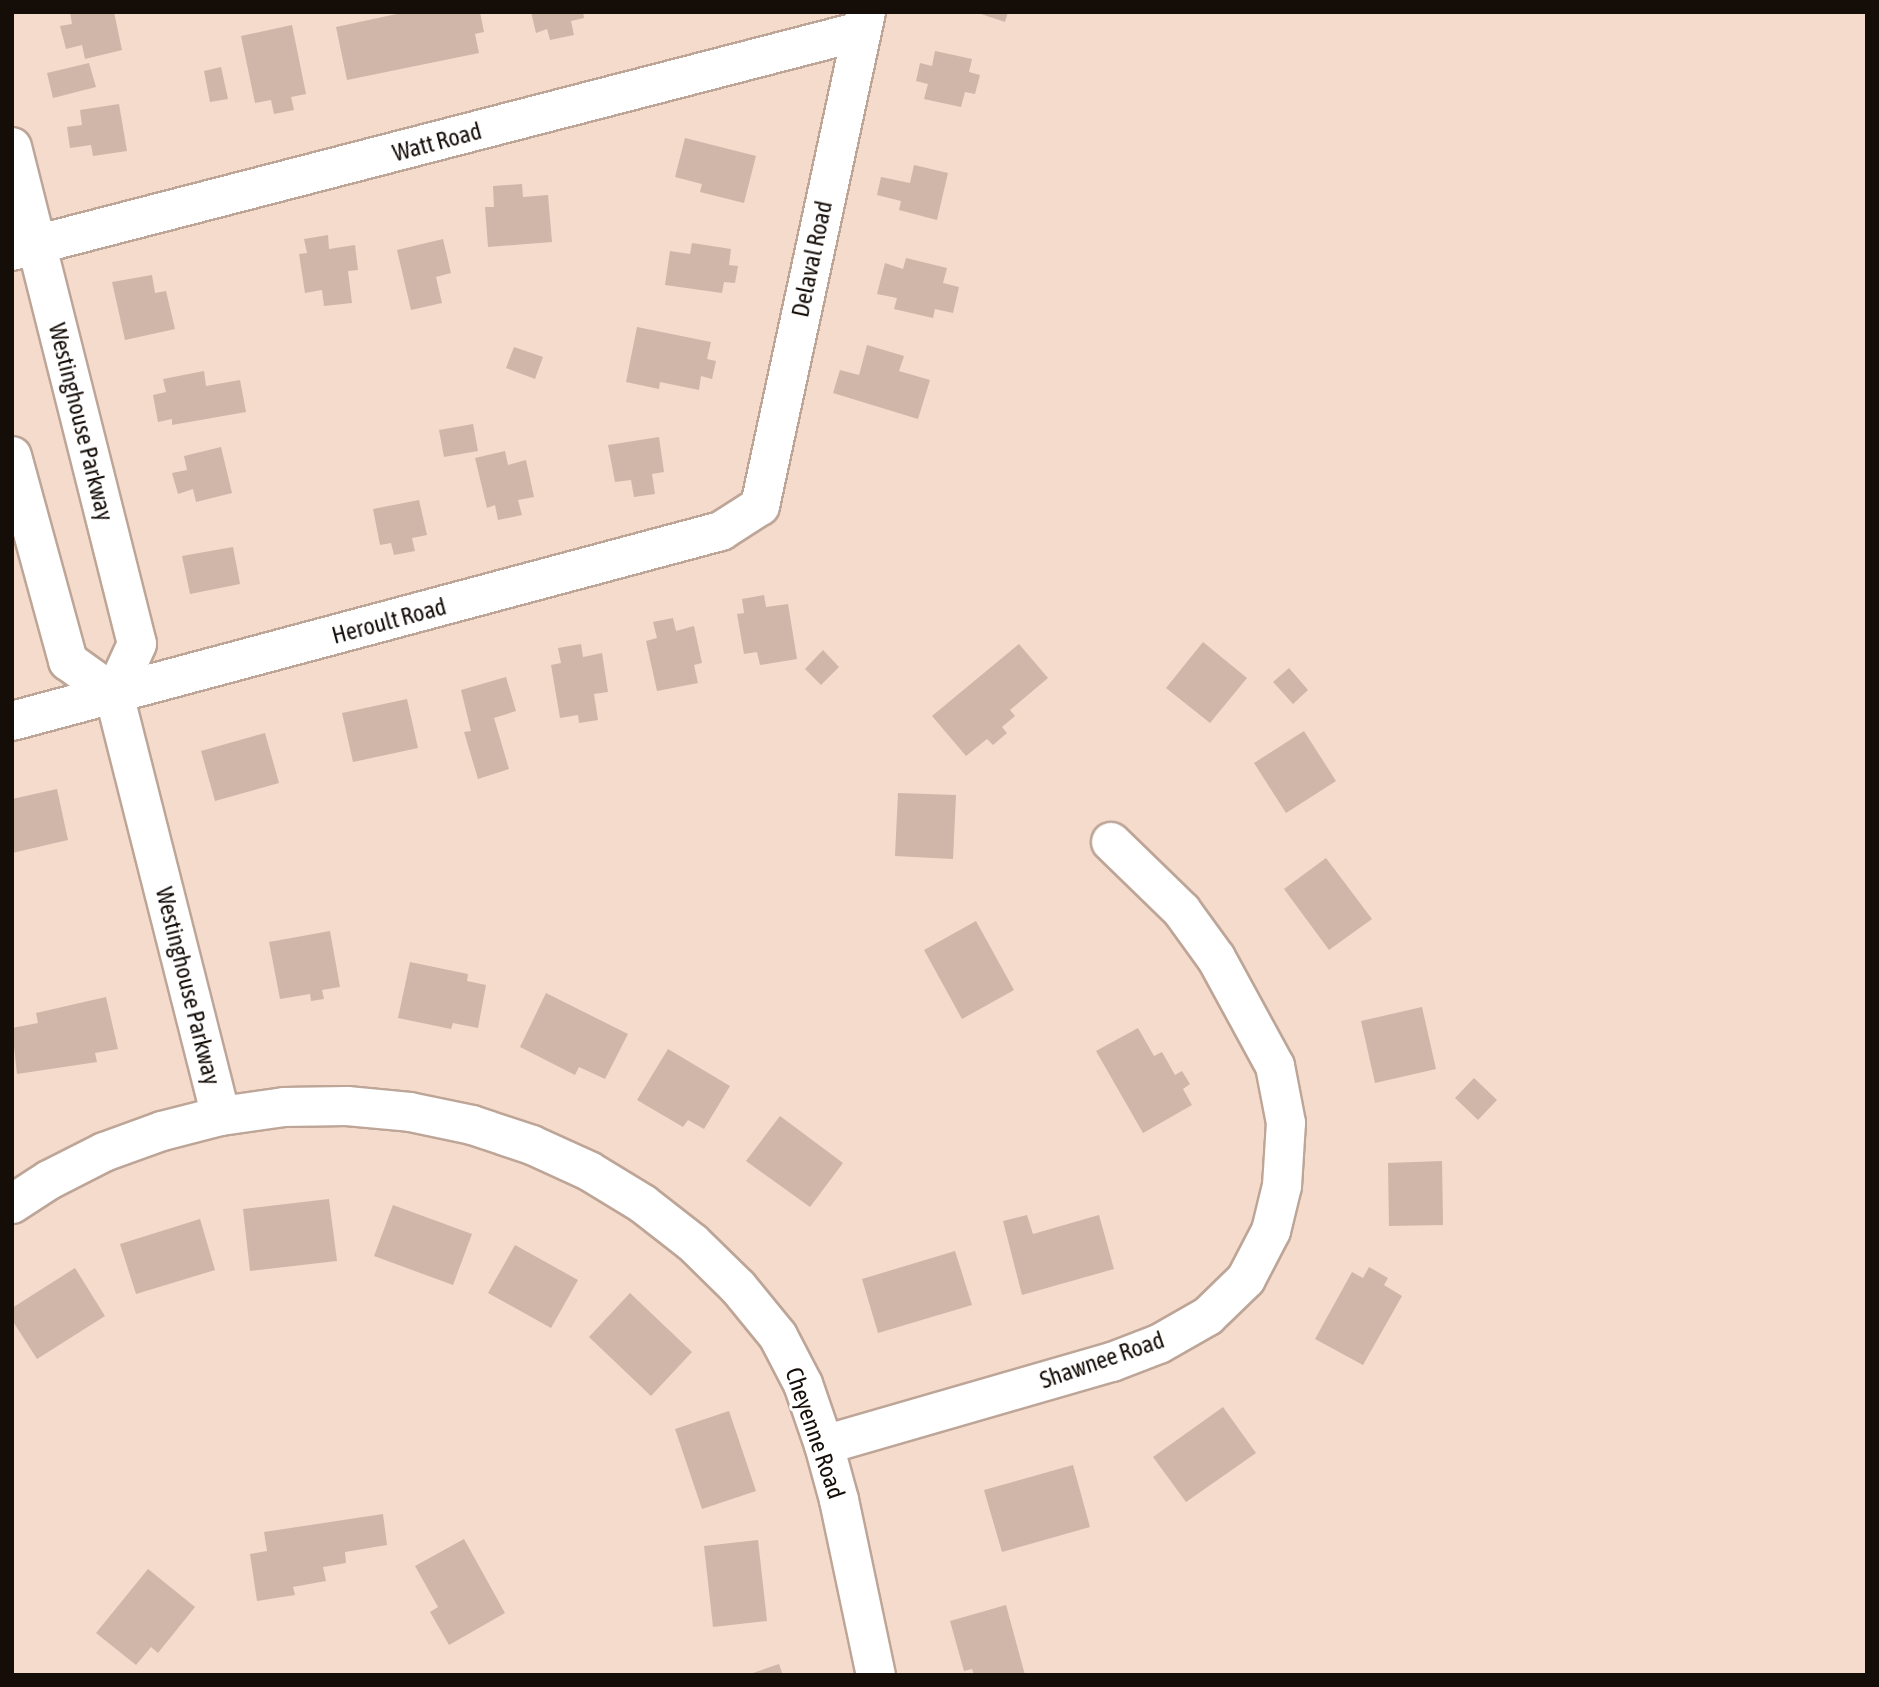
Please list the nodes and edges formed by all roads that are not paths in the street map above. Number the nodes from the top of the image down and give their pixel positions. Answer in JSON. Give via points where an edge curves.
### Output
{"nodes":[{"id":1,"x":863,"y":22,"type":"edge"},
{"id":2,"x":12,"y":147,"type":"edge"},
{"id":3,"x":24,"y":248,"type":"edge"},
{"id":4,"x":12,"y":456,"type":"edge"},
{"id":5,"x":760,"y":506,"type":"joint"},
{"id":6,"x":114,"y":694,"type":"junction"},
{"id":7,"x":12,"y":721,"type":"edge"},
{"id":8,"x":1111,"y":842,"type":"dead end"},
{"id":9,"x":221,"y":1116,"type":"junction"},
{"id":10,"x":12,"y":1204,"type":"edge"},
{"id":11,"x":824,"y":1444,"type":"junction"},
{"id":12,"x":876,"y":1675,"type":"edge"}],
"edges":[{"from":1,"to":3,"type":"street","name":"Watt Road"},
{"from":1,"to":5,"type":"street","name":"Delaval Road"},
{"from":2,"to":3,"type":"street","name":"Westinghouse Parkway"},
{"from":3,"to":6,"type":"street","name":"Westinghouse Parkway","via":[[137,644]]},
{"from":4,"to":6,"type":"street","via":[[68,661]]},
{"from":5,"to":6,"type":"street","name":"Heroult Road","via":[[722,531]]},
{"from":6,"to":7,"type":"street","name":"Heroult Road"},
{"from":6,"to":9,"type":"street","name":"Westinghouse Parkway"},
{"from":8,"to":11,"type":"street","name":"Shawnee Road","via":[[1182,911],[1216,958],[1275,1066],[1286,1123],[1282,1186],[1270,1231],[1246,1279],[1208,1316],[1159,1344],[1112,1362]]},
{"from":9,"to":10,"type":"street","name":"Cheyenne Road","via":[[162,1130],[104,1152]]},
{"from":9,"to":11,"type":"street","name":"Cheyenne Road","via":[[284,1107],[410,1112],[496,1133],[589,1171],[643,1204],[693,1243],[738,1287],[778,1336],[803,1384]]},
{"from":11,"to":12,"type":"street","name":"Cheyenne Road"}]}
